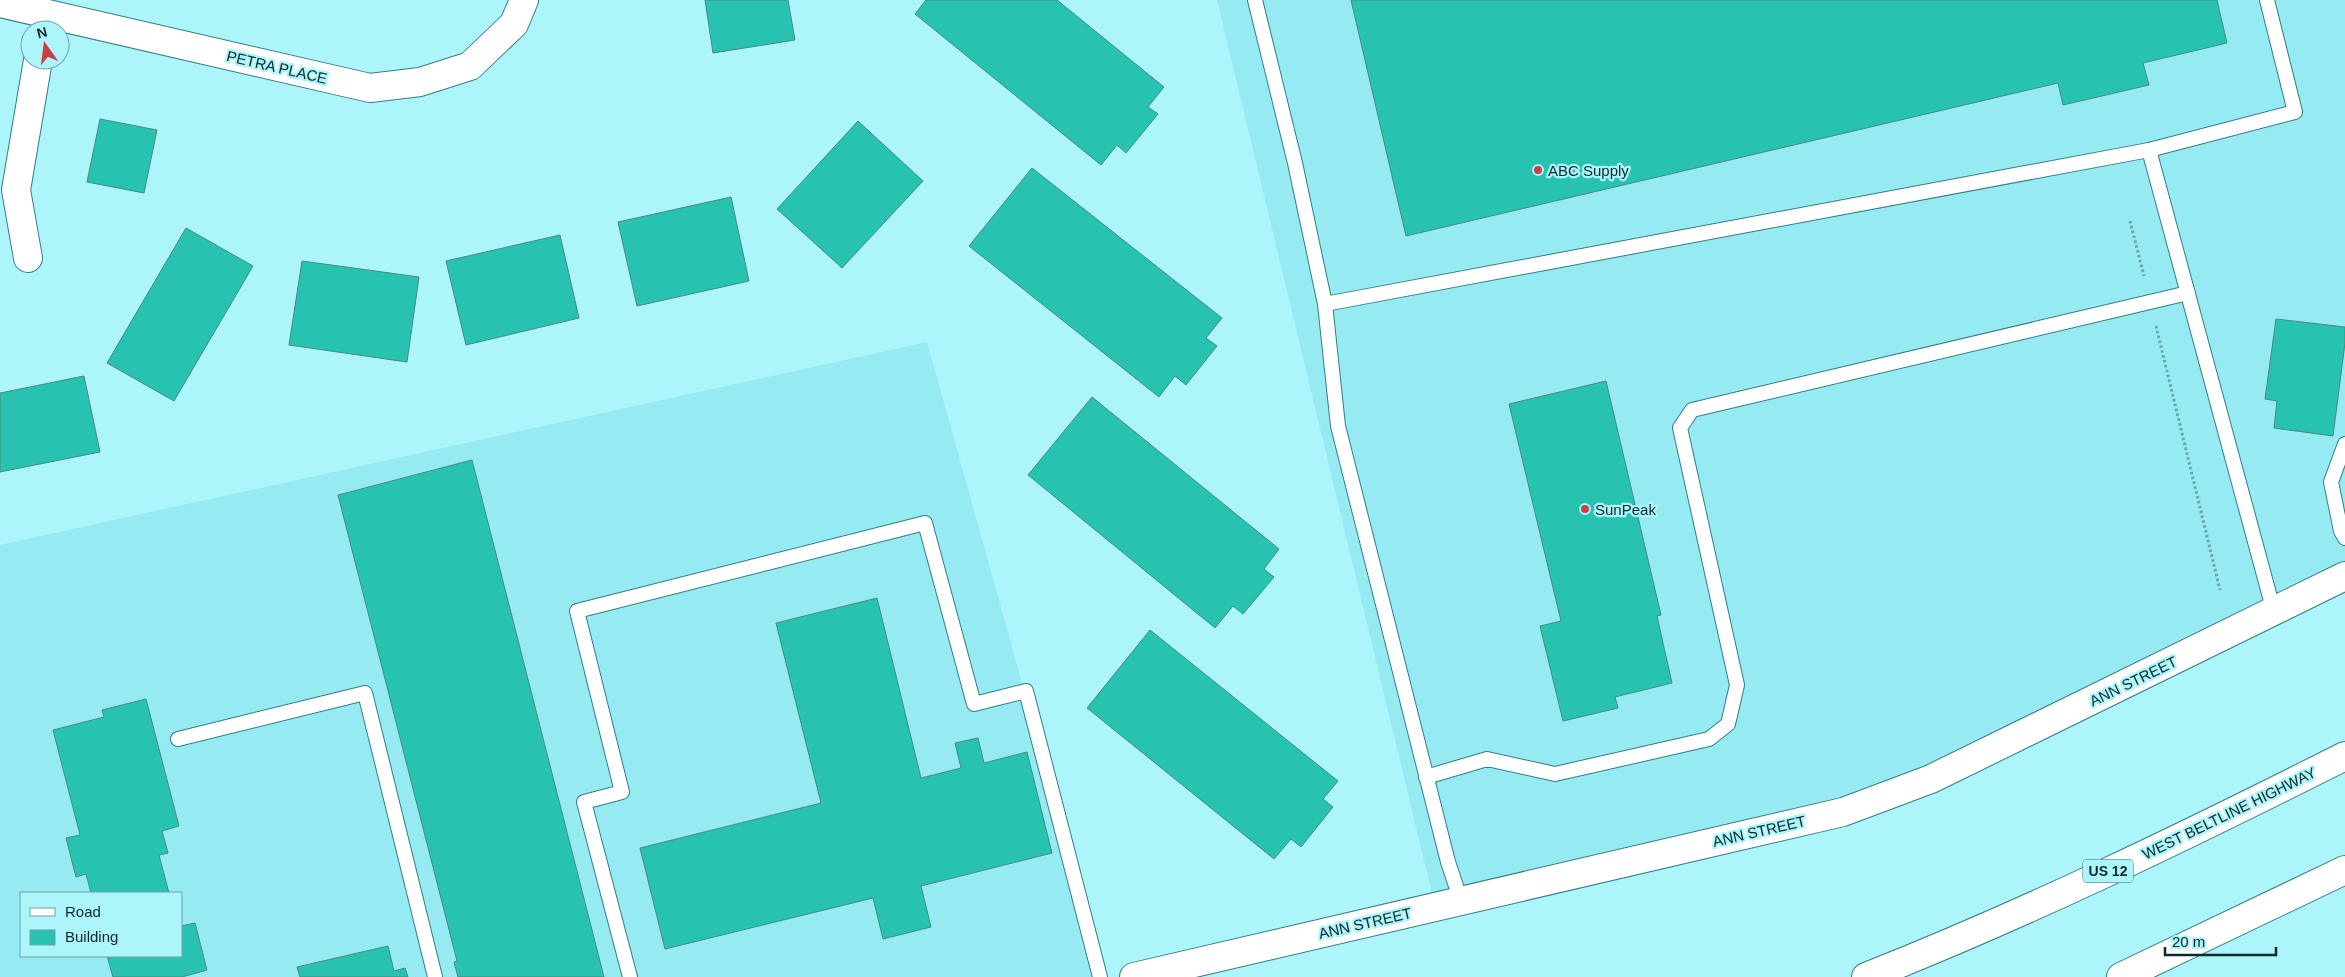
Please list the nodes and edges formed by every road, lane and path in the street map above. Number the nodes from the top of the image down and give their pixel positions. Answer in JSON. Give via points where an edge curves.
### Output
{"nodes":[{"id":1,"x":524,"y":0,"type":"edge"},
{"id":2,"x":1255,"y":0,"type":"edge"},
{"id":3,"x":2267,"y":0,"type":"edge"},
{"id":4,"x":0,"y":3,"type":"edge"},
{"id":5,"x":40,"y":20,"type":"edge"},
{"id":6,"x":70,"y":27,"type":"edge"},
{"id":7,"x":36,"y":70,"type":"edge"},
{"id":8,"x":2149,"y":150,"type":"junction"},
{"id":9,"x":2130,"y":221,"type":"dead end"},
{"id":10,"x":28,"y":258,"type":"dead end"},
{"id":11,"x":2188,"y":293,"type":"junction"},
{"id":12,"x":2150,"y":302,"type":"junction"},
{"id":13,"x":1325,"y":304,"type":"junction"},
{"id":14,"x":2345,"y":444,"type":"edge"},
{"id":15,"x":2345,"y":538,"type":"edge"},
{"id":16,"x":2345,"y":576,"type":"edge"},
{"id":17,"x":2220,"y":590,"type":"dead end"},
{"id":18,"x":2274,"y":612,"type":"junction"},
{"id":19,"x":178,"y":739,"type":"dead end"},
{"id":20,"x":2345,"y":756,"type":"edge"},
{"id":21,"x":1426,"y":777,"type":"junction"},
{"id":22,"x":2345,"y":870,"type":"edge"},
{"id":23,"x":1461,"y":900,"type":"junction"},
{"id":24,"x":435,"y":977,"type":"edge"},
{"id":25,"x":630,"y":977,"type":"edge"},
{"id":26,"x":1100,"y":977,"type":"edge"},
{"id":27,"x":1134,"y":977,"type":"edge"},
{"id":28,"x":1866,"y":977,"type":"edge"},
{"id":29,"x":2121,"y":977,"type":"edge"}],
"edges":[{"from":1,"to":6,"type":"main road","name":"PETRA PLACE","via":[[514,24],[470,66],[420,82],[370,88]]},
{"from":2,"to":13,"type":"lane"},
{"from":3,"to":8,"type":"lane","via":[[2295,112]]},
{"from":4,"to":5,"type":"main road","name":"PETRA PLACE"},
{"from":7,"to":10,"type":"main road","via":[[16,190]]},
{"from":8,"to":11,"type":"lane"},
{"from":8,"to":13,"type":"lane"},
{"from":9,"to":12,"type":"path"},
{"from":11,"to":12,"type":"lane"},
{"from":11,"to":18,"type":"lane"},
{"from":12,"to":17,"type":"path"},
{"from":12,"to":21,"type":"lane","via":[[1692,410],[1680,428],[1737,685],[1728,724],[1709,738],[1554,774],[1487,759]]},
{"from":13,"to":21,"type":"lane","via":[[1338,426]]},
{"from":14,"to":15,"type":"lane","via":[[2331,482],[2340,531]]},
{"from":16,"to":18,"type":"main road","name":"ANN STREET"},
{"from":18,"to":23,"type":"main road","name":"ANN STREET","via":[[1931,779],[1843,812]]},
{"from":19,"to":24,"type":"lane","via":[[365,692]]},
{"from":20,"to":28,"type":"main road","name":"WEST BELTLINE HIGHWAY","number":"US 12","via":[[2144,854]]},
{"from":21,"to":23,"type":"lane"},
{"from":22,"to":29,"type":"main road"},
{"from":23,"to":27,"type":"main road","name":"ANN STREET"},
{"from":25,"to":26,"type":"lane","via":[[584,802],[622,792],[577,611],[925,523],[974,704],[1026,691]]}]}
